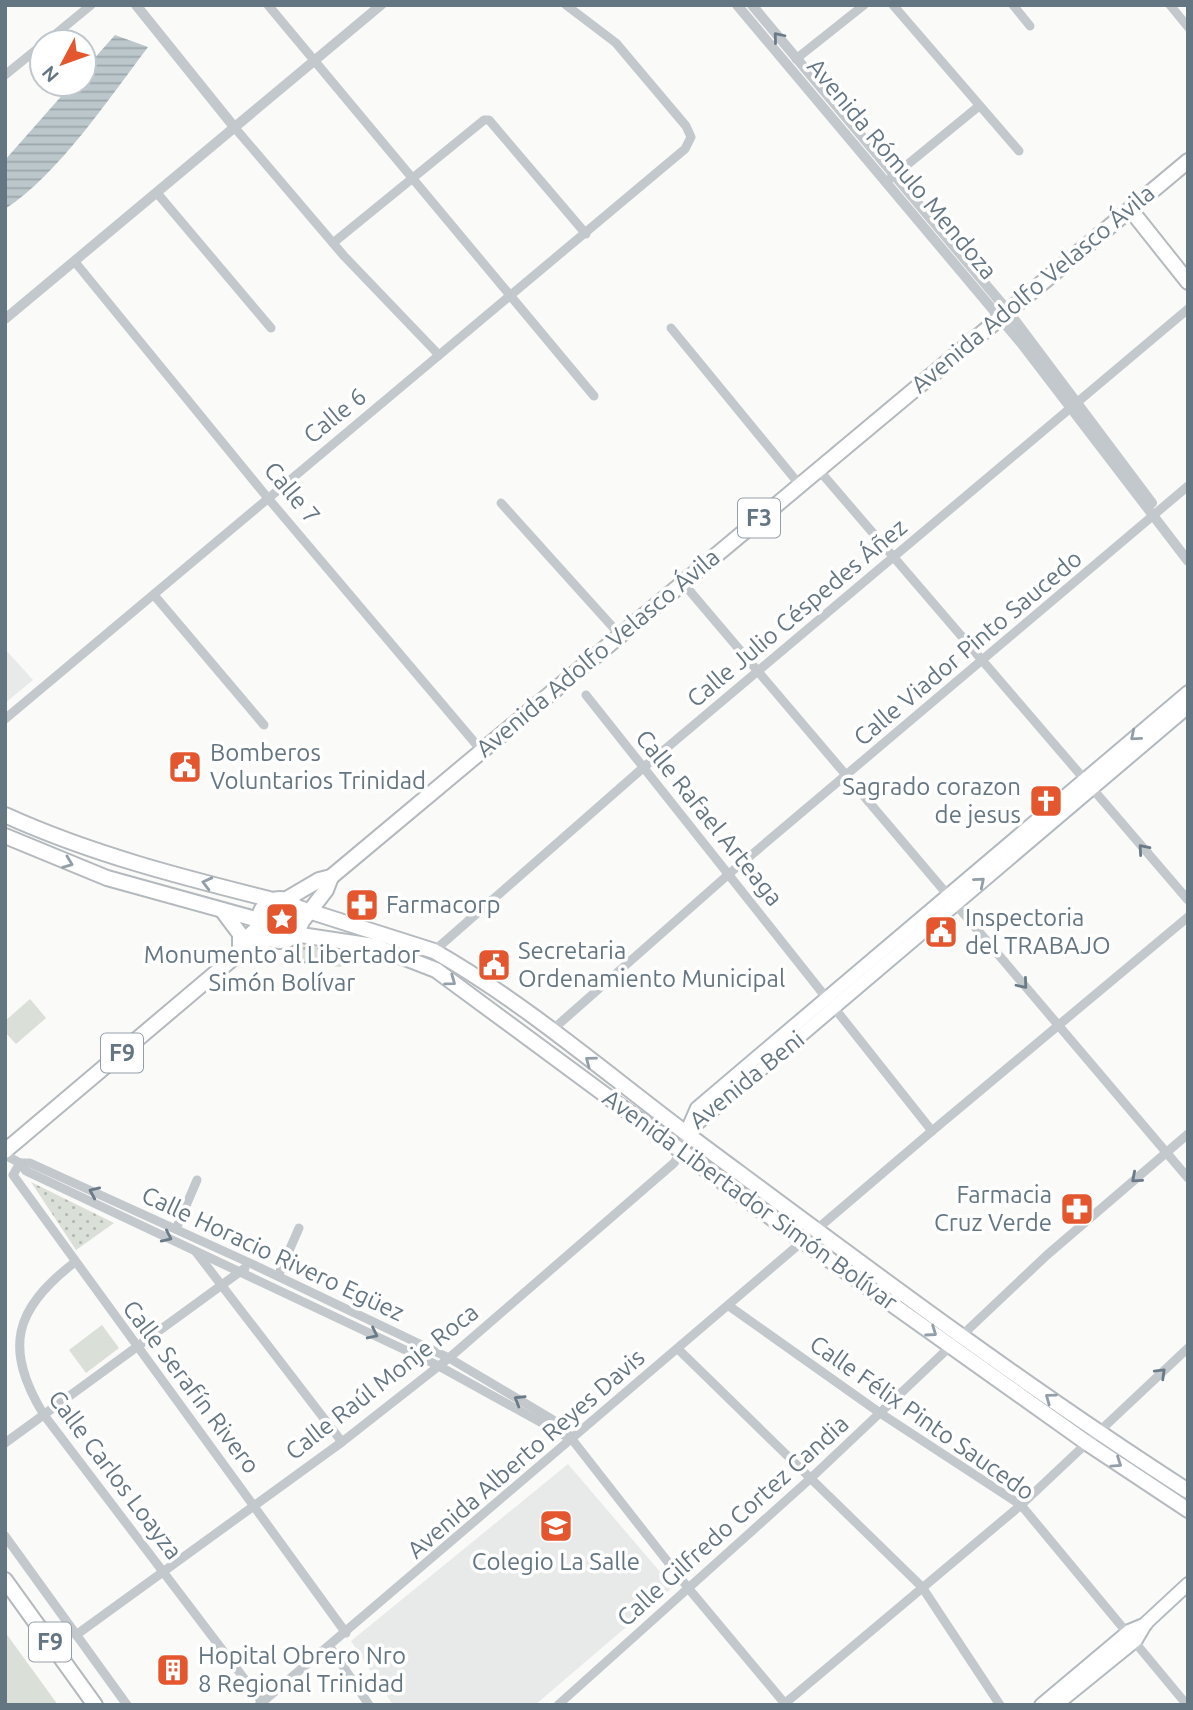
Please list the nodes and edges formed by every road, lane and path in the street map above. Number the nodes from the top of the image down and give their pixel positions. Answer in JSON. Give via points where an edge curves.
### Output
{"nodes":[{"id":1,"x":91,"y":5,"type":"edge"},
{"id":2,"x":136,"y":5,"type":"edge"},
{"id":3,"x":268,"y":5,"type":"edge"},
{"id":4,"x":381,"y":5,"type":"edge"},
{"id":5,"x":566,"y":5,"type":"edge"},
{"id":6,"x":737,"y":5,"type":"edge"},
{"id":7,"x":752,"y":5,"type":"edge"},
{"id":8,"x":864,"y":5,"type":"edge"},
{"id":9,"x":893,"y":5,"type":"edge"},
{"id":10,"x":1013,"y":5,"type":"edge"},
{"id":11,"x":1170,"y":5,"type":"edge"},
{"id":12,"x":1030,"y":26,"type":"dead end"},
{"id":13,"x":1188,"y":27,"type":"edge"},
{"id":14,"x":63,"y":28,"type":"edge"},
{"id":15,"x":28,"y":57,"type":"edge"},
{"id":16,"x":796,"y":59,"type":"junction"},
{"id":17,"x":314,"y":62,"type":"junction"},
{"id":18,"x":5,"y":75,"type":"edge"},
{"id":19,"x":979,"y":106,"type":"junction"},
{"id":20,"x":235,"y":128,"type":"junction"},
{"id":21,"x":1019,"y":151,"type":"dead end"},
{"id":22,"x":1188,"y":160,"type":"edge"},
{"id":23,"x":412,"y":179,"type":"junction"},
{"id":24,"x":890,"y":179,"type":"junction"},
{"id":25,"x":157,"y":193,"type":"junction"},
{"id":26,"x":1130,"y":209,"type":"junction"},
{"id":27,"x":586,"y":234,"type":"junction"},
{"id":28,"x":333,"y":243,"type":"junction"},
{"id":29,"x":75,"y":262,"type":"junction"},
{"id":30,"x":1188,"y":282,"type":"edge"},
{"id":31,"x":509,"y":297,"type":"junction"},
{"id":32,"x":1188,"y":309,"type":"edge"},
{"id":33,"x":1004,"y":314,"type":"junction"},
{"id":34,"x":5,"y":319,"type":"edge"},
{"id":35,"x":271,"y":328,"type":"dead end"},
{"id":36,"x":671,"y":328,"type":"dead end"},
{"id":37,"x":439,"y":355,"type":"junction"},
{"id":38,"x":594,"y":396,"type":"dead end"},
{"id":39,"x":1075,"y":407,"type":"junction"},
{"id":40,"x":817,"y":469,"type":"junction"},
{"id":41,"x":799,"y":484,"type":"junction"},
{"id":42,"x":1188,"y":486,"type":"edge"},
{"id":43,"x":267,"y":497,"type":"junction"},
{"id":44,"x":501,"y":503,"type":"dead end"},
{"id":45,"x":1155,"y":513,"type":"junction"},
{"id":46,"x":1188,"y":550,"type":"edge"},
{"id":47,"x":895,"y":556,"type":"junction"},
{"id":48,"x":1188,"y":561,"type":"edge"},
{"id":49,"x":683,"y":583,"type":"junction"},
{"id":50,"x":154,"y":595,"type":"junction"},
{"id":51,"x":619,"y":634,"type":"junction"},
{"id":52,"x":983,"y":661,"type":"junction"},
{"id":53,"x":757,"y":671,"type":"junction"},
{"id":54,"x":1188,"y":692,"type":"edge"},
{"id":55,"x":586,"y":695,"type":"dead end"},
{"id":56,"x":1188,"y":707,"type":"edge"},
{"id":57,"x":5,"y":719,"type":"edge"},
{"id":58,"x":264,"y":725,"type":"dead end"},
{"id":59,"x":481,"y":750,"type":"junction"},
{"id":60,"x":644,"y":767,"type":"junction"},
{"id":61,"x":845,"y":777,"type":"junction"},
{"id":62,"x":1088,"y":784,"type":"junction"},
{"id":63,"x":5,"y":815,"type":"edge"},
{"id":64,"x":5,"y":836,"type":"edge"},
{"id":65,"x":730,"y":873,"type":"junction"},
{"id":66,"x":331,"y":877,"type":"junction"},
{"id":67,"x":951,"y":899,"type":"junction"},
{"id":68,"x":1188,"y":900,"type":"edge"},
{"id":69,"x":284,"y":902,"type":"junction"},
{"id":70,"x":222,"y":911,"type":"junction"},
{"id":71,"x":310,"y":911,"type":"junction"},
{"id":72,"x":1188,"y":917,"type":"edge"},
{"id":73,"x":259,"y":923,"type":"junction"},
{"id":74,"x":297,"y":929,"type":"junction"},
{"id":75,"x":271,"y":938,"type":"junction"},
{"id":76,"x":434,"y":951,"type":"junction"},
{"id":77,"x":238,"y":954,"type":"junction"},
{"id":78,"x":830,"y":1003,"type":"junction"},
{"id":79,"x":1058,"y":1026,"type":"junction"},
{"id":80,"x":551,"y":1031,"type":"junction"},
{"id":81,"x":932,"y":1131,"type":"junction"},
{"id":82,"x":686,"y":1133,"type":"junction"},
{"id":83,"x":1188,"y":1134,"type":"edge"},
{"id":84,"x":681,"y":1152,"type":"junction"},
{"id":85,"x":5,"y":1153,"type":"edge"},
{"id":86,"x":1166,"y":1153,"type":"junction"},
{"id":87,"x":20,"y":1163,"type":"junction"},
{"id":88,"x":9,"y":1178,"type":"edge"},
{"id":89,"x":1188,"y":1178,"type":"edge"},
{"id":90,"x":197,"y":1180,"type":"dead end"},
{"id":91,"x":299,"y":1228,"type":"dead end"},
{"id":92,"x":176,"y":1229,"type":"junction"},
{"id":93,"x":816,"y":1230,"type":"junction"},
{"id":94,"x":202,"y":1240,"type":"junction"},
{"id":95,"x":803,"y":1241,"type":"junction"},
{"id":96,"x":195,"y":1250,"type":"junction"},
{"id":97,"x":75,"y":1262,"type":"junction"},
{"id":98,"x":252,"y":1264,"type":"junction"},
{"id":99,"x":240,"y":1271,"type":"junction"},
{"id":100,"x":278,"y":1276,"type":"junction"},
{"id":101,"x":223,"y":1286,"type":"junction"},
{"id":102,"x":729,"y":1306,"type":"junction"},
{"id":103,"x":957,"y":1340,"type":"junction"},
{"id":104,"x":1188,"y":1348,"type":"edge"},
{"id":105,"x":137,"y":1349,"type":"junction"},
{"id":106,"x":678,"y":1349,"type":"junction"},
{"id":107,"x":449,"y":1358,"type":"junction"},
{"id":108,"x":437,"y":1365,"type":"junction"},
{"id":109,"x":880,"y":1413,"type":"junction"},
{"id":110,"x":44,"y":1415,"type":"junction"},
{"id":111,"x":1093,"y":1438,"type":"junction"},
{"id":112,"x":572,"y":1440,"type":"junction"},
{"id":113,"x":342,"y":1442,"type":"junction"},
{"id":114,"x":5,"y":1443,"type":"edge"},
{"id":115,"x":811,"y":1478,"type":"junction"},
{"id":116,"x":1188,"y":1491,"type":"edge"},
{"id":117,"x":1021,"y":1505,"type":"junction"},
{"id":118,"x":255,"y":1506,"type":"junction"},
{"id":119,"x":1188,"y":1510,"type":"edge"},
{"id":120,"x":5,"y":1536,"type":"edge"},
{"id":121,"x":163,"y":1572,"type":"junction"},
{"id":122,"x":5,"y":1580,"type":"edge"},
{"id":123,"x":1188,"y":1584,"type":"edge"},
{"id":124,"x":922,"y":1587,"type":"junction"},
{"id":125,"x":689,"y":1589,"type":"junction"},
{"id":126,"x":346,"y":1633,"type":"junction"},
{"id":127,"x":76,"y":1635,"type":"junction"},
{"id":128,"x":1132,"y":1635,"type":"junction"},
{"id":129,"x":330,"y":1647,"type":"junction"},
{"id":130,"x":570,"y":1701,"type":"edge"},
{"id":131,"x":261,"y":1703,"type":"edge"},
{"id":132,"x":784,"y":1704,"type":"edge"},
{"id":133,"x":95,"y":1705,"type":"edge"},
{"id":134,"x":127,"y":1705,"type":"edge"},
{"id":135,"x":369,"y":1705,"type":"edge"},
{"id":136,"x":558,"y":1705,"type":"edge"},
{"id":137,"x":1000,"y":1705,"type":"edge"},
{"id":138,"x":1041,"y":1705,"type":"edge"},
{"id":139,"x":1056,"y":1705,"type":"edge"},
{"id":140,"x":1187,"y":1705,"type":"edge"}],
"edges":[{"from":1,"to":14,"type":"street"},
{"from":2,"to":20,"type":"street"},
{"from":3,"to":17,"type":"street"},
{"from":4,"to":17,"type":"street"},
{"from":5,"to":27,"type":"street","name":"Calle 6","via":[[616,43],[691,137]]},
{"from":6,"to":24,"type":"street","name":"Avenida Rómulo Mendoza"},
{"from":16,"to":7,"type":"street","name":"Avenida Rómulo Mendoza","one_way":true},
{"from":8,"to":16,"type":"street"},
{"from":9,"to":19,"type":"street"},
{"from":10,"to":12,"type":"street"},
{"from":11,"to":13,"type":"street"},
{"from":15,"to":18,"type":"street"},
{"from":16,"to":24,"type":"street","name":"Avenida Rómulo Mendoza"},
{"from":17,"to":20,"type":"street"},
{"from":17,"to":23,"type":"street"},
{"from":19,"to":21,"type":"street"},
{"from":19,"to":24,"type":"street"},
{"from":20,"to":25,"type":"street"},
{"from":20,"to":28,"type":"street"},
{"from":22,"to":26,"type":"main road","name":"Avenida Adolfo Velasco Ávila","number":"F3"},
{"from":23,"to":27,"type":"street","via":[[478,124],[489,120]]},
{"from":23,"to":28,"type":"street"},
{"from":23,"to":31,"type":"street"},
{"from":24,"to":33,"type":"street","name":"Avenida Rómulo Mendoza"},
{"from":25,"to":29,"type":"street"},
{"from":25,"to":35,"type":"street"},
{"from":26,"to":30,"type":"main road"},
{"from":26,"to":33,"type":"main road","name":"Avenida Adolfo Velasco Ávila","number":"F3"},
{"from":27,"to":31,"type":"street","name":"Calle 6"},
{"from":28,"to":37,"type":"street"},
{"from":29,"to":34,"type":"street"},
{"from":29,"to":43,"type":"street","name":"Calle 7"},
{"from":31,"to":37,"type":"street","name":"Calle 6"},
{"from":31,"to":38,"type":"street"},
{"from":32,"to":39,"type":"street","name":"Calle Julio Céspedes Áñez"},
{"from":33,"to":39,"type":"street","name":"Avenida Rómulo Mendoza"},
{"from":33,"to":40,"type":"main road","name":"Avenida Adolfo Velasco Ávila","number":"F3"},
{"from":36,"to":41,"type":"street"},
{"from":37,"to":43,"type":"street","name":"Calle 6"},
{"from":39,"to":45,"type":"street","name":"Avenida Rómulo Mendoza"},
{"from":39,"to":47,"type":"street","name":"Calle Julio Céspedes Áñez"},
{"from":40,"to":41,"type":"main road","name":"Avenida Adolfo Velasco Ávila","number":"F3"},
{"from":40,"to":47,"type":"street"},
{"from":41,"to":49,"type":"main road","name":"Avenida Adolfo Velasco Ávila","number":"F3"},
{"from":42,"to":45,"type":"street","name":"Calle Viador Pinto Saucedo"},
{"from":43,"to":50,"type":"street","name":"Calle 6"},
{"from":43,"to":59,"type":"street","name":"Calle 7"},
{"from":44,"to":51,"type":"street"},
{"from":45,"to":46,"type":"street","name":"Avenida Rómulo Mendoza"},
{"from":45,"to":48,"type":"street","name":"Avenida Rómulo Mendoza"},
{"from":45,"to":52,"type":"street","name":"Calle Viador Pinto Saucedo"},
{"from":47,"to":52,"type":"street"},
{"from":47,"to":53,"type":"street","name":"Calle Julio Céspedes Áñez"},
{"from":49,"to":51,"type":"main road","name":"Avenida Adolfo Velasco Ávila","number":"F3"},
{"from":49,"to":53,"type":"street"},
{"from":50,"to":57,"type":"street","name":"Calle 6"},
{"from":50,"to":58,"type":"street"},
{"from":51,"to":59,"type":"main road","name":"Avenida Adolfo Velasco Ávila","number":"F3"},
{"from":52,"to":61,"type":"street","name":"Calle Viador Pinto Saucedo"},
{"from":52,"to":62,"type":"street"},
{"from":53,"to":60,"type":"street","name":"Calle Julio Céspedes Áñez"},
{"from":53,"to":61,"type":"street"},
{"from":54,"to":62,"type":"main road","name":"Avenida Beni","one_way":true},
{"from":55,"to":60,"type":"street","name":"Calle Rafael Arteaga"},
{"from":56,"to":62,"type":"main road","name":"Avenida Beni"},
{"from":59,"to":66,"type":"main road","name":"Avenida Adolfo Velasco Ávila","number":"F3"},
{"from":60,"to":65,"type":"street","name":"Calle Rafael Arteaga"},
{"from":60,"to":76,"type":"street","name":"Calle Julio Céspedes Áñez"},
{"from":61,"to":65,"type":"street","name":"Calle Viador Pinto Saucedo"},
{"from":61,"to":67,"type":"street"},
{"from":62,"to":67,"type":"main road","name":"Avenida Beni"},
{"from":68,"to":62,"type":"street","one_way":true},
{"from":69,"to":63,"type":"main road","name":"Avenida Libertador Simón Bolívar","one_way":true,"via":[[112,857]]},
{"from":64,"to":70,"type":"main road","one_way":true,"via":[[107,878]]},
{"from":65,"to":78,"type":"street","name":"Calle Rafael Arteaga"},
{"from":65,"to":80,"type":"street","name":"Calle Viador Pinto Saucedo"},
{"from":66,"to":69,"type":"main road","name":"Avenida Adolfo Velasco Ávila","number":"F3"},
{"from":66,"to":71,"type":"main road","name":"Avenida Adolfo Velasco Ávila","number":"F3"},
{"from":67,"to":78,"type":"main road","name":"Avenida Beni"},
{"from":67,"to":79,"type":"street","one_way":true},
{"from":69,"to":71,"type":"main road","name":"Avenida Libertador Simón Bolívar"},
{"from":69,"to":73,"type":"main road","number":"F9","via":[[262,908]]},
{"from":69,"to":74,"type":"main road"},
{"from":70,"to":73,"type":"main road"},
{"from":70,"to":77,"type":"main road","via":[[240,934]]},
{"from":71,"to":74,"type":"main road","name":"Avenida Adolfo Velasco Ávila","number":"F3"},
{"from":71,"to":76,"type":"main road","name":"Avenida Libertador Simón Bolívar"},
{"from":72,"to":79,"type":"street","name":"Avenida Alberto Reyes Davis"},
{"from":73,"to":75,"type":"main road"},
{"from":73,"to":77,"type":"main road","number":"F9"},
{"from":74,"to":75,"type":"main road","number":"F9","via":[[281,940]]},
{"from":74,"to":84,"type":"main road","name":"Avenida Libertador Simón Bolívar","one_way":true,"via":[[374,946],[436,970]]},
{"from":75,"to":77,"type":"main road","number":"F9"},
{"from":76,"to":80,"type":"main road","name":"Avenida Libertador Simón Bolívar"},
{"from":77,"to":85,"type":"main road","number":"F9"},
{"from":78,"to":81,"type":"street","name":"Calle Rafael Arteaga"},
{"from":78,"to":82,"type":"main road","name":"Avenida Beni","via":[[697,1108]]},
{"from":79,"to":81,"type":"street","name":"Avenida Alberto Reyes Davis"},
{"from":79,"to":86,"type":"street"},
{"from":82,"to":80,"type":"main road","name":"Avenida Libertador Simón Bolívar","one_way":true},
{"from":81,"to":93,"type":"street","name":"Avenida Alberto Reyes Davis"},
{"from":82,"to":84,"type":"street","name":"Calle Raúl Monje Roca"},
{"from":82,"to":93,"type":"main road","name":"Avenida Libertador Simón Bolívar"},
{"from":83,"to":86,"type":"street","name":"Calle Gilfredo Cortez Candia"},
{"from":84,"to":95,"type":"main road","name":"Avenida Libertador Simón Bolívar"},
{"from":84,"to":107,"type":"street","name":"Calle Raúl Monje Roca"},
{"from":85,"to":87,"type":"street","name":"Calle Horacio Rivero Egüez"},
{"from":86,"to":89,"type":"street"},
{"from":86,"to":103,"type":"street","name":"Calle Gilfredo Cortez Candia","one_way":true},
{"from":87,"to":88,"type":"street","name":"Calle Serafín Rivero"},
{"from":92,"to":87,"type":"street","name":"Calle Horacio Rivero Egüez","one_way":true,"via":[[30,1163]]},
{"from":87,"to":96,"type":"street","name":"Calle Horacio Rivero Egüez","one_way":true,"via":[[26,1171]]},
{"from":88,"to":97,"type":"street","name":"Calle Serafín Rivero"},
{"from":90,"to":92,"type":"street"},
{"from":91,"to":100,"type":"street"},
{"from":92,"to":94,"type":"street","name":"Calle Horacio Rivero Egüez"},
{"from":93,"to":95,"type":"street","name":"Avenida Alberto Reyes Davis"},
{"from":93,"to":103,"type":"main road","name":"Avenida Libertador Simón Bolívar"},
{"from":94,"to":96,"type":"street"},
{"from":94,"to":98,"type":"street","name":"Calle Horacio Rivero Egüez"},
{"from":95,"to":102,"type":"street","name":"Avenida Alberto Reyes Davis"},
{"from":95,"to":103,"type":"main road","name":"Avenida Libertador Simón Bolívar","one_way":true},
{"from":96,"to":99,"type":"street","name":"Calle Horacio Rivero Egüez"},
{"from":96,"to":101,"type":"street"},
{"from":97,"to":105,"type":"street","name":"Calle Serafín Rivero"},
{"from":97,"to":110,"type":"street","name":"Calle Carlos Loayza","via":[[33,1300],[19,1345],[22,1374]]},
{"from":98,"to":99,"type":"street"},
{"from":98,"to":100,"type":"street","name":"Calle Horacio Rivero Egüez"},
{"from":99,"to":101,"type":"street"},
{"from":99,"to":108,"type":"street","name":"Calle Horacio Rivero Egüez","one_way":true},
{"from":100,"to":107,"type":"street","name":"Calle Horacio Rivero Egüez"},
{"from":101,"to":105,"type":"street"},
{"from":101,"to":113,"type":"street"},
{"from":102,"to":106,"type":"street","name":"Avenida Alberto Reyes Davis"},
{"from":102,"to":109,"type":"street","name":"Calle Félix Pinto Saucedo"},
{"from":103,"to":109,"type":"street","name":"Calle Gilfredo Cortez Candia"},
{"from":103,"to":111,"type":"main road","name":"Avenida Libertador Simón Bolívar"},
{"from":111,"to":104,"type":"street","one_way":true},
{"from":105,"to":110,"type":"street"},
{"from":105,"to":118,"type":"street","name":"Calle Serafín Rivero"},
{"from":106,"to":112,"type":"street","name":"Avenida Alberto Reyes Davis"},
{"from":106,"to":115,"type":"street"},
{"from":107,"to":108,"type":"street","name":"Calle Raúl Monje Roca"},
{"from":112,"to":107,"type":"street","name":"Calle Horacio Rivero Egüez","one_way":true,"via":[[560,1424]]},
{"from":108,"to":112,"type":"street","name":"Calle Horacio Rivero Egüez"},
{"from":108,"to":113,"type":"street","name":"Calle Raúl Monje Roca"},
{"from":109,"to":115,"type":"street","name":"Calle Gilfredo Cortez Candia"},
{"from":109,"to":117,"type":"street","name":"Calle Félix Pinto Saucedo"},
{"from":110,"to":114,"type":"street"},
{"from":110,"to":121,"type":"street","name":"Calle Carlos Loayza"},
{"from":111,"to":116,"type":"main road","name":"Avenida Libertador Simón Bolívar"},
{"from":111,"to":117,"type":"street"},
{"from":111,"to":119,"type":"main road","name":"Avenida Libertador Simón Bolívar","one_way":true},
{"from":112,"to":125,"type":"street","name":"Calle Horacio Rivero Egüez"},
{"from":112,"to":126,"type":"street","name":"Avenida Alberto Reyes Davis"},
{"from":113,"to":118,"type":"street","name":"Calle Raúl Monje Roca"},
{"from":115,"to":124,"type":"street"},
{"from":115,"to":125,"type":"street","name":"Calle Gilfredo Cortez Candia"},
{"from":117,"to":124,"type":"street"},
{"from":117,"to":128,"type":"street","name":"Calle Félix Pinto Saucedo"},
{"from":118,"to":121,"type":"street","name":"Calle Raúl Monje Roca"},
{"from":118,"to":126,"type":"street","name":"Calle Serafín Rivero"},
{"from":120,"to":127,"type":"street"},
{"from":121,"to":127,"type":"street","name":"Calle Raúl Monje Roca"},
{"from":121,"to":131,"type":"street","name":"Calle Carlos Loayza"},
{"from":122,"to":133,"type":"main road","number":"F9"},
{"from":123,"to":128,"type":"main road"},
{"from":124,"to":132,"type":"street"},
{"from":124,"to":137,"type":"street"},
{"from":125,"to":130,"type":"street","name":"Calle Gilfredo Cortez Candia"},
{"from":125,"to":132,"type":"street","name":"Calle Horacio Rivero Egüez"},
{"from":126,"to":129,"type":"street","name":"Avenida Alberto Reyes Davis"},
{"from":127,"to":134,"type":"street"},
{"from":128,"to":138,"type":"main road"},
{"from":128,"to":139,"type":"main road"},
{"from":128,"to":140,"type":"street","name":"Calle Félix Pinto Saucedo"},
{"from":129,"to":131,"type":"street","name":"Avenida Alberto Reyes Davis"},
{"from":129,"to":135,"type":"street"},
{"from":130,"to":136,"type":"street","name":"Calle Gilfredo Cortez Candia"}]}
